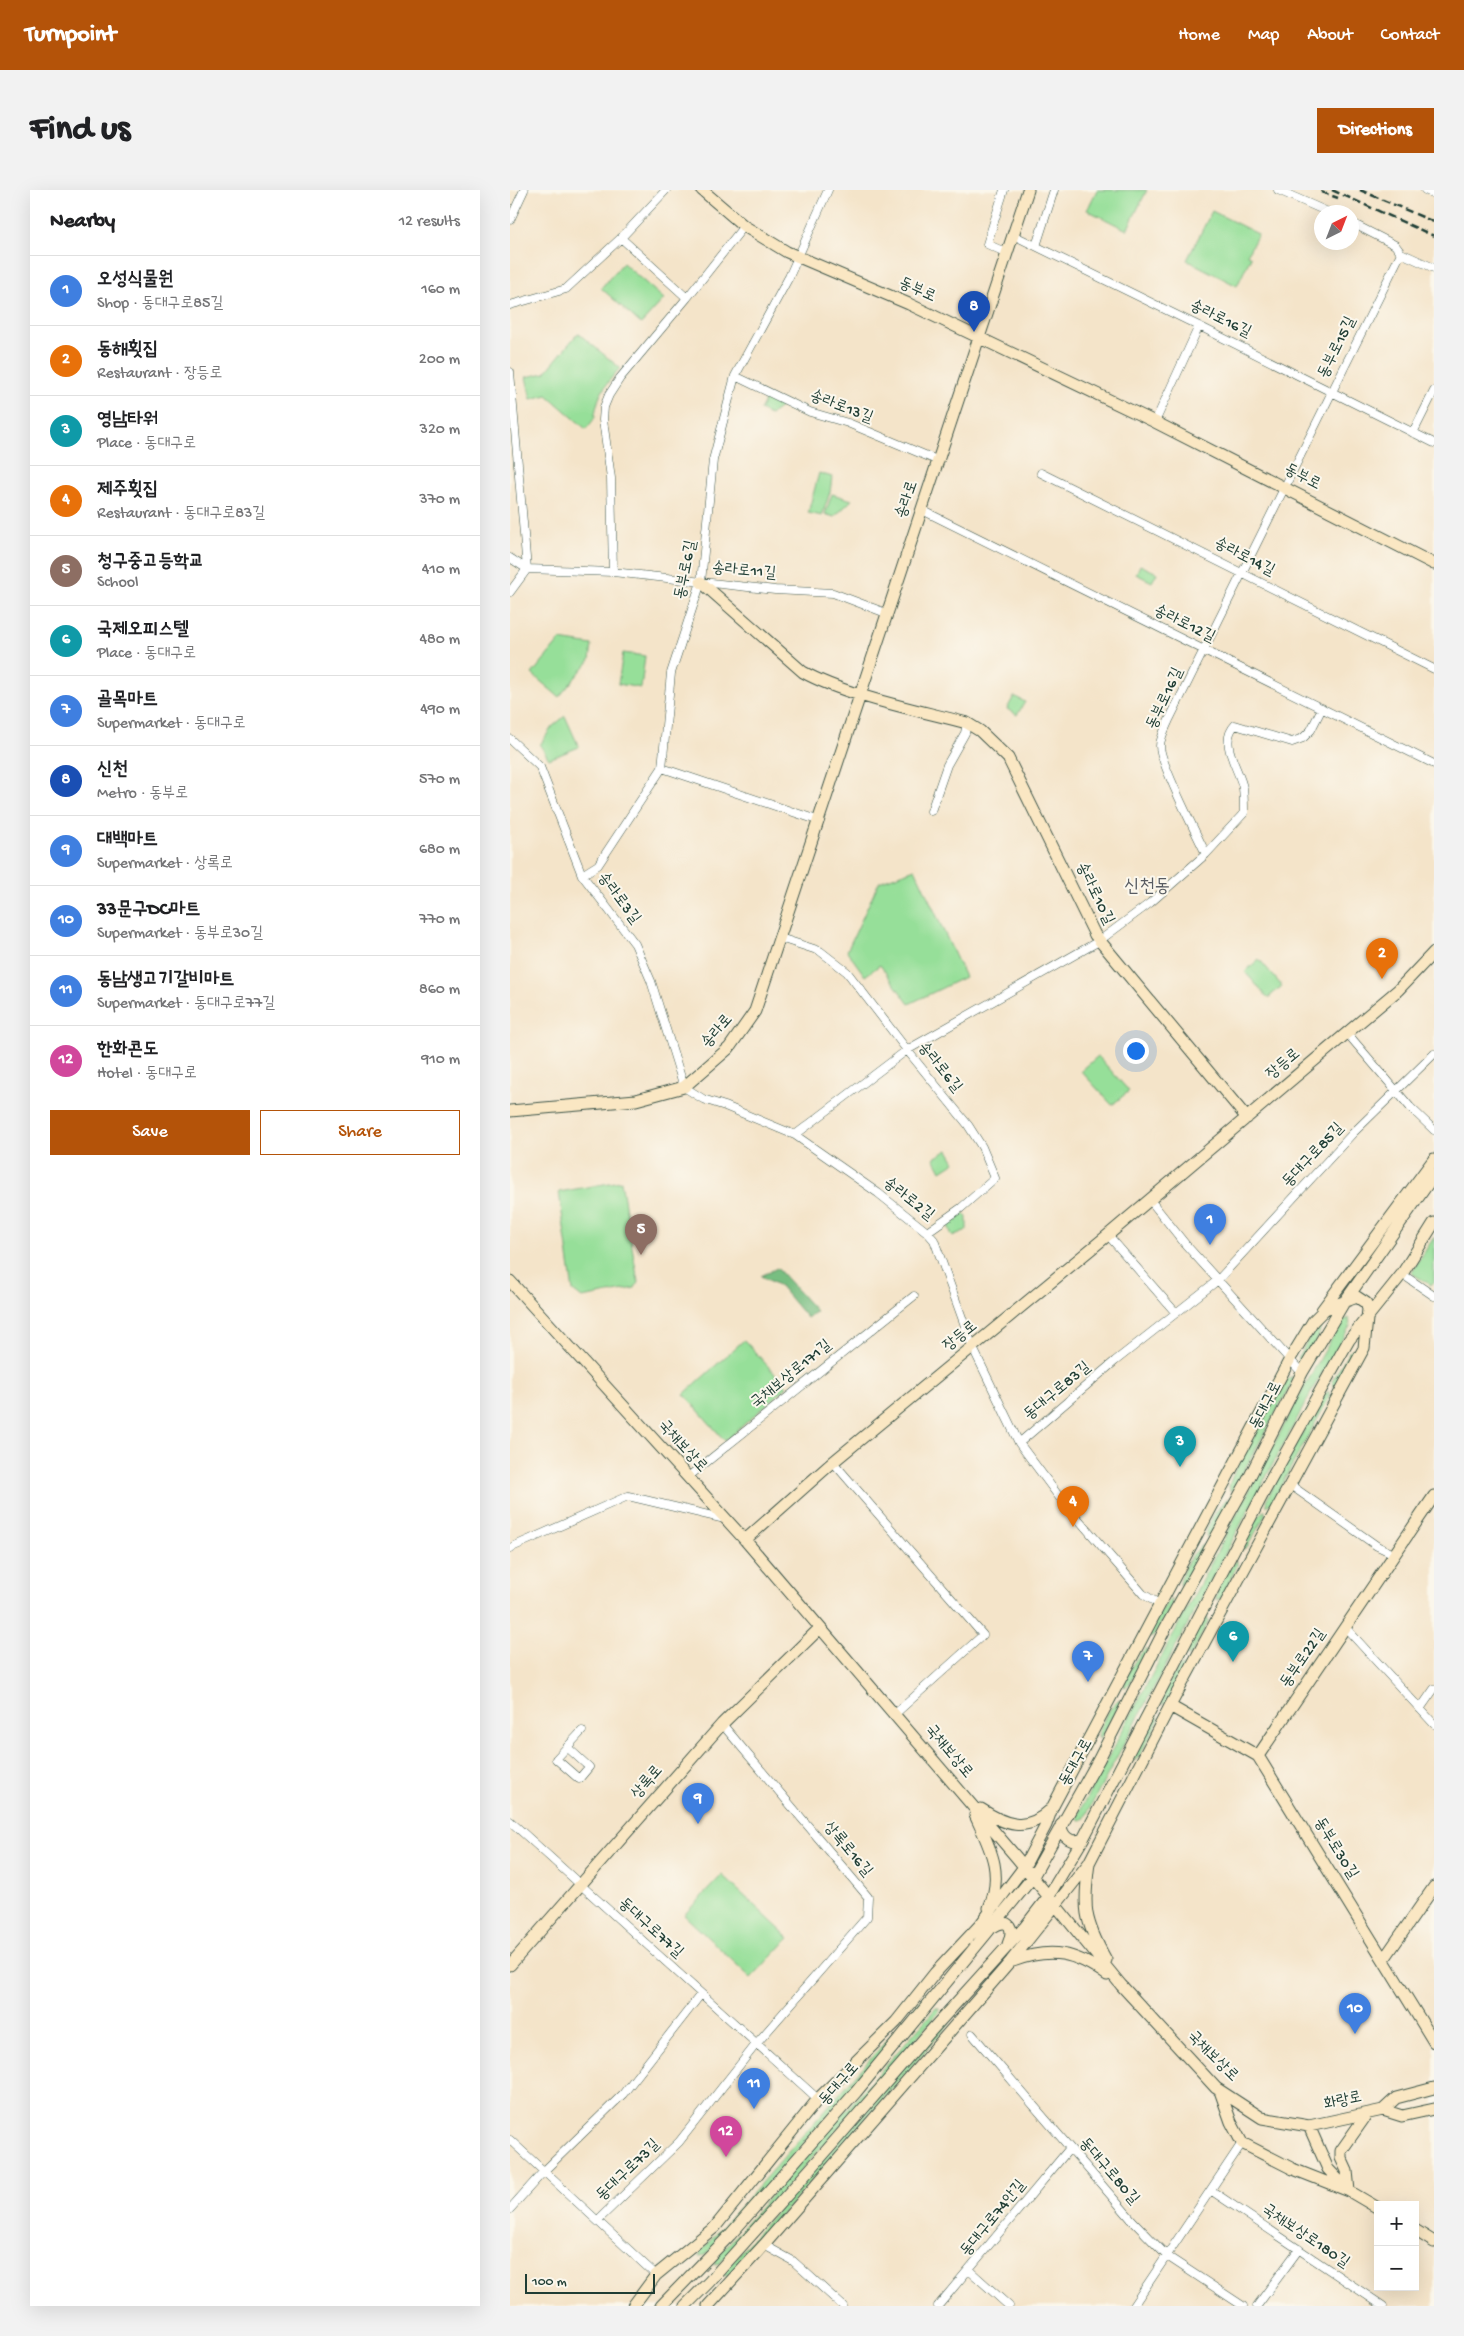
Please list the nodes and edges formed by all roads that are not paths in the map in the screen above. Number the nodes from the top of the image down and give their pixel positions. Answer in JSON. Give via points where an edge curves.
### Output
{"nodes":[{"id":1,"x":524,"y":190,"type":"edge"},
{"id":2,"x":666,"y":190,"type":"edge"},
{"id":3,"x":702,"y":190,"type":"edge"},
{"id":4,"x":828,"y":190,"type":"edge"},
{"id":5,"x":1004,"y":190,"type":"edge"},
{"id":6,"x":1028,"y":190,"type":"edge"},
{"id":7,"x":1054,"y":190,"type":"edge"},
{"id":8,"x":1278,"y":190,"type":"edge"},
{"id":9,"x":1426,"y":190,"type":"edge"},
{"id":10,"x":1434,"y":194,"type":"edge"},
{"id":11,"x":1314,"y":206,"type":"edge"},
{"id":12,"x":510,"y":220,"type":"edge"},
{"id":13,"x":744,"y":226,"type":"junction"},
{"id":14,"x":1359,"y":227,"type":"edge"},
{"id":15,"x":1013,"y":235,"type":"junction"},
{"id":16,"x":621,"y":238,"type":"junction"},
{"id":17,"x":1036,"y":246,"type":"junction"},
{"id":18,"x":1007,"y":253,"type":"junction"},
{"id":19,"x":1400,"y":253,"type":"junction"},
{"id":20,"x":797,"y":257,"type":"junction"},
{"id":21,"x":1434,"y":268,"type":"edge"},
{"id":22,"x":687,"y":298,"type":"junction"},
{"id":23,"x":510,"y":305,"type":"edge"},
{"id":24,"x":1200,"y":326,"type":"junction"},
{"id":25,"x":979,"y":338,"type":"junction"},
{"id":26,"x":510,"y":372,"type":"edge"},
{"id":27,"x":735,"y":376,"type":"junction"},
{"id":28,"x":1332,"y":391,"type":"junction"},
{"id":29,"x":1434,"y":391,"type":"edge"},
{"id":30,"x":1154,"y":422,"type":"junction"},
{"id":31,"x":1413,"y":433,"type":"junction"},
{"id":32,"x":1434,"y":443,"type":"edge"},
{"id":33,"x":939,"y":461,"type":"junction"},
{"id":34,"x":1041,"y":472,"type":"dead end"},
{"id":35,"x":1284,"y":487,"type":"junction"},
{"id":36,"x":922,"y":510,"type":"junction"},
{"id":37,"x":510,"y":558,"type":"edge"},
{"id":38,"x":1434,"y":564,"type":"edge"},
{"id":39,"x":527,"y":569,"type":"junction"},
{"id":40,"x":613,"y":572,"type":"junction"},
{"id":41,"x":1242,"y":573,"type":"junction"},
{"id":42,"x":701,"y":582,"type":"junction"},
{"id":43,"x":510,"y":592,"type":"edge"},
{"id":44,"x":886,"y":613,"type":"junction"},
{"id":45,"x":1205,"y":651,"type":"junction"},
{"id":46,"x":1434,"y":669,"type":"edge"},
{"id":47,"x":862,"y":694,"type":"junction"},
{"id":48,"x":1322,"y":708,"type":"junction"},
{"id":49,"x":967,"y":723,"type":"junction"},
{"id":50,"x":510,"y":739,"type":"edge"},
{"id":51,"x":1434,"y":764,"type":"edge"},
{"id":52,"x":662,"y":768,"type":"junction"},
{"id":53,"x":931,"y":810,"type":"dead end"},
{"id":54,"x":820,"y":821,"type":"junction"},
{"id":55,"x":1206,"y":854,"type":"junction"},
{"id":56,"x":582,"y":875,"type":"junction"},
{"id":57,"x":780,"y":938,"type":"junction"},
{"id":58,"x":1099,"y":941,"type":"junction"},
{"id":59,"x":1434,"y":952,"type":"edge"},
{"id":60,"x":1347,"y":1033,"type":"junction"},
{"id":61,"x":906,"y":1050,"type":"junction"},
{"id":62,"x":1434,"y":1054,"type":"edge"},
{"id":63,"x":684,"y":1087,"type":"junction"},
{"id":64,"x":1397,"y":1091,"type":"junction"},
{"id":65,"x":510,"y":1112,"type":"edge"},
{"id":66,"x":1246,"y":1118,"type":"junction"},
{"id":67,"x":1434,"y":1130,"type":"edge"},
{"id":68,"x":795,"y":1135,"type":"junction"},
{"id":69,"x":1434,"y":1159,"type":"edge"},
{"id":70,"x":1434,"y":1175,"type":"edge"},
{"id":71,"x":1150,"y":1200,"type":"junction"},
{"id":72,"x":1434,"y":1222,"type":"edge"},
{"id":73,"x":927,"y":1232,"type":"junction"},
{"id":74,"x":1108,"y":1235,"type":"junction"},
{"id":75,"x":1402,"y":1274,"type":"junction"},
{"id":76,"x":1218,"y":1280,"type":"junction"},
{"id":77,"x":510,"y":1281,"type":"edge"},
{"id":78,"x":1433,"y":1294,"type":"edge"},
{"id":79,"x":914,"y":1296,"type":"dead end"},
{"id":80,"x":1343,"y":1304,"type":"junction"},
{"id":81,"x":1176,"y":1313,"type":"junction"},
{"id":82,"x":1369,"y":1316,"type":"junction"},
{"id":83,"x":1313,"y":1321,"type":"junction"},
{"id":84,"x":973,"y":1348,"type":"junction"},
{"id":85,"x":1290,"y":1359,"type":"junction"},
{"id":86,"x":1302,"y":1373,"type":"junction"},
{"id":87,"x":1019,"y":1443,"type":"junction"},
{"id":88,"x":833,"y":1462,"type":"junction"},
{"id":89,"x":688,"y":1477,"type":"junction"},
{"id":90,"x":1289,"y":1484,"type":"junction"},
{"id":91,"x":1434,"y":1496,"type":"edge"},
{"id":92,"x":725,"y":1519,"type":"junction"},
{"id":93,"x":744,"y":1540,"type":"junction"},
{"id":94,"x":510,"y":1548,"type":"edge"},
{"id":95,"x":1394,"y":1554,"type":"junction"},
{"id":96,"x":1159,"y":1604,"type":"junction"},
{"id":97,"x":1346,"y":1627,"type":"junction"},
{"id":98,"x":819,"y":1629,"type":"junction"},
{"id":99,"x":1434,"y":1689,"type":"edge"},
{"id":100,"x":1170,"y":1706,"type":"junction"},
{"id":101,"x":1420,"y":1709,"type":"junction"},
{"id":102,"x":895,"y":1714,"type":"junction"},
{"id":103,"x":722,"y":1724,"type":"junction"},
{"id":104,"x":1434,"y":1724,"type":"edge"},
{"id":105,"x":582,"y":1730,"type":"dead end"},
{"id":106,"x":567,"y":1747,"type":"dead end"},
{"id":107,"x":1258,"y":1756,"type":"junction"},
{"id":108,"x":969,"y":1802,"type":"junction"},
{"id":109,"x":1052,"y":1808,"type":"junction"},
{"id":110,"x":510,"y":1821,"type":"edge"},
{"id":111,"x":1061,"y":1825,"type":"junction"},
{"id":112,"x":1083,"y":1839,"type":"junction"},
{"id":113,"x":1089,"y":1863,"type":"junction"},
{"id":114,"x":1024,"y":1867,"type":"junction"},
{"id":115,"x":1032,"y":1878,"type":"junction"},
{"id":116,"x":581,"y":1885,"type":"junction"},
{"id":117,"x":1434,"y":1887,"type":"edge"},
{"id":118,"x":1048,"y":1897,"type":"junction"},
{"id":119,"x":1056,"y":1906,"type":"junction"},
{"id":120,"x":980,"y":1925,"type":"junction"},
{"id":121,"x":993,"y":1927,"type":"junction"},
{"id":122,"x":1005,"y":1950,"type":"junction"},
{"id":123,"x":1384,"y":1960,"type":"junction"},
{"id":124,"x":1012,"y":1962,"type":"junction"},
{"id":125,"x":510,"y":1966,"type":"edge"},
{"id":126,"x":1120,"y":1985,"type":"junction"},
{"id":127,"x":701,"y":1994,"type":"junction"},
{"id":128,"x":972,"y":2034,"type":"dead end"},
{"id":129,"x":1434,"y":2042,"type":"edge"},
{"id":130,"x":757,"y":2043,"type":"junction"},
{"id":131,"x":1434,"y":2088,"type":"edge"},
{"id":132,"x":1220,"y":2091,"type":"junction"},
{"id":133,"x":818,"y":2098,"type":"junction"},
{"id":134,"x":1383,"y":2110,"type":"junction"},
{"id":135,"x":1433,"y":2110,"type":"edge"},
{"id":136,"x":1367,"y":2114,"type":"junction"},
{"id":137,"x":1309,"y":2126,"type":"junction"},
{"id":138,"x":510,"y":2140,"type":"edge"},
{"id":139,"x":1242,"y":2143,"type":"junction"},
{"id":140,"x":1070,"y":2148,"type":"junction"},
{"id":141,"x":544,"y":2171,"type":"junction"},
{"id":142,"x":1212,"y":2191,"type":"junction"},
{"id":143,"x":1349,"y":2191,"type":"junction"},
{"id":144,"x":1374,"y":2206,"type":"edge"},
{"id":145,"x":510,"y":2210,"type":"edge"},
{"id":146,"x":598,"y":2220,"type":"junction"},
{"id":147,"x":1419,"y":2233,"type":"edge"},
{"id":148,"x":1434,"y":2242,"type":"edge"},
{"id":149,"x":764,"y":2245,"type":"junction"},
{"id":150,"x":1299,"y":2249,"type":"junction"},
{"id":151,"x":1168,"y":2256,"type":"junction"},
{"id":152,"x":970,"y":2271,"type":"junction"},
{"id":153,"x":656,"y":2275,"type":"junction"},
{"id":154,"x":633,"y":2306,"type":"edge"},
{"id":155,"x":662,"y":2306,"type":"edge"},
{"id":156,"x":685,"y":2306,"type":"edge"},
{"id":157,"x":708,"y":2306,"type":"edge"},
{"id":158,"x":843,"y":2306,"type":"edge"},
{"id":159,"x":938,"y":2306,"type":"edge"},
{"id":160,"x":1009,"y":2306,"type":"edge"},
{"id":161,"x":1134,"y":2306,"type":"edge"},
{"id":162,"x":1243,"y":2306,"type":"edge"},
{"id":163,"x":1258,"y":2306,"type":"edge"},
{"id":164,"x":1383,"y":2306,"type":"edge"}],
"edges":[{"from":1,"to":12,"type":"street"},
{"from":2,"to":16,"type":"street"},
{"from":3,"to":13,"type":"main road","name":"동부로"},
{"from":4,"to":20,"type":"street","name":"동부로6길"},
{"from":5,"to":18,"type":"street","via":[[987,244]]},
{"from":6,"to":15,"type":"main road","name":"송라로"},
{"from":7,"to":17,"type":"street"},
{"from":8,"to":11,"type":"street"},
{"from":9,"to":10,"type":"street"},
{"from":13,"to":20,"type":"main road","name":"동부로"},
{"from":13,"to":22,"type":"street"},
{"from":14,"to":19,"type":"street","via":[[1395,245]]},
{"from":15,"to":17,"type":"street","name":"송라로16길"},
{"from":15,"to":18,"type":"main road","name":"송라로"},
{"from":16,"to":22,"type":"street"},
{"from":16,"to":23,"type":"street","via":[[566,289]]},
{"from":17,"to":24,"type":"street","name":"송라로16길"},
{"from":18,"to":25,"type":"main road","name":"송라로"},
{"from":19,"to":21,"type":"street"},
{"from":19,"to":28,"type":"street","name":"동부로15길"},
{"from":20,"to":25,"type":"main road","name":"동부로","via":[[909,304]]},
{"from":20,"to":27,"type":"street","name":"동부로6길"},
{"from":22,"to":40,"type":"street","via":[[620,378],[604,407],[611,478]]},
{"from":24,"to":28,"type":"street","name":"송라로16길"},
{"from":24,"to":30,"type":"street"},
{"from":25,"to":30,"type":"main road","name":"동부로"},
{"from":25,"to":33,"type":"main road","name":"송라로"},
{"from":26,"to":39,"type":"street"},
{"from":27,"to":33,"type":"street","name":"송라로13길","via":[[810,412],[848,423]]},
{"from":27,"to":42,"type":"street","name":"동부로6길","via":[[713,460]]},
{"from":28,"to":31,"type":"street","name":"송라로16길"},
{"from":28,"to":35,"type":"street","name":"동부로15길"},
{"from":29,"to":31,"type":"street"},
{"from":30,"to":35,"type":"main road","name":"동부로"},
{"from":31,"to":32,"type":"street","name":"송라로16길"},
{"from":33,"to":36,"type":"main road","name":"송라로"},
{"from":34,"to":41,"type":"street","name":"송라로14길"},
{"from":35,"to":38,"type":"main road","name":"동부로"},
{"from":35,"to":41,"type":"street","name":"동부로16길"},
{"from":36,"to":44,"type":"main road","name":"송라로"},
{"from":36,"to":45,"type":"street","name":"송라로12길"},
{"from":37,"to":39,"type":"street"},
{"from":39,"to":40,"type":"street","name":"송라로11길"},
{"from":39,"to":43,"type":"street"},
{"from":40,"to":42,"type":"street","name":"송라로11길"},
{"from":41,"to":45,"type":"street","name":"동부로16길"},
{"from":41,"to":46,"type":"street","name":"송라로14길"},
{"from":42,"to":44,"type":"street","name":"송라로11길","via":[[833,593]]},
{"from":42,"to":47,"type":"main road","name":"송라로10길","via":[[803,672]]},
{"from":42,"to":52,"type":"street","name":"동부로6길","via":[[671,673]]},
{"from":44,"to":47,"type":"main road","name":"송라로"},
{"from":45,"to":48,"type":"street","name":"송라로12길"},
{"from":45,"to":55,"type":"street","name":"동부로16길","via":[[1169,720],[1160,746]]},
{"from":47,"to":49,"type":"main road","name":"송라로10길"},
{"from":47,"to":54,"type":"main road","name":"송라로"},
{"from":48,"to":51,"type":"street","name":"송라로12길"},
{"from":48,"to":55,"type":"street","via":[[1311,730],[1292,742],[1235,725],[1230,730],[1227,742],[1243,788],[1244,813]]},
{"from":49,"to":53,"type":"street","via":[[966,733],[947,765]]},
{"from":49,"to":58,"type":"main road","name":"송라로10길","via":[[1008,758]]},
{"from":50,"to":56,"type":"street","name":"송라로3길","via":[[540,767]]},
{"from":52,"to":54,"type":"street"},
{"from":52,"to":56,"type":"street","name":"동부로6길","via":[[598,865]]},
{"from":54,"to":57,"type":"main road","name":"송라로"},
{"from":55,"to":58,"type":"street","via":[[1150,903]]},
{"from":56,"to":63,"type":"street","name":"송라로3길","via":[[639,952]]},
{"from":57,"to":61,"type":"street","name":"송라로6길","via":[[820,951],[835,960]]},
{"from":57,"to":63,"type":"main road","name":"송라로","via":[[755,1012],[729,1048]]},
{"from":58,"to":61,"type":"street"},
{"from":58,"to":66,"type":"main road","name":"송라로10길"},
{"from":59,"to":60,"type":"main road","name":"장등로","via":[[1398,990]]},
{"from":60,"to":64,"type":"street"},
{"from":60,"to":66,"type":"main road","name":"장등로"},
{"from":61,"to":68,"type":"street"},
{"from":61,"to":73,"type":"street","name":"송라로6길","via":[[968,1125],[995,1178]]},
{"from":62,"to":64,"type":"street","name":"동대구로85길"},
{"from":63,"to":65,"type":"main road","name":"송라로","via":[[636,1100]]},
{"from":63,"to":68,"type":"street","name":"송라로2길","via":[[702,1099]]},
{"from":64,"to":67,"type":"street"},
{"from":64,"to":76,"type":"street","name":"동대구로85길","via":[[1353,1133]]},
{"from":66,"to":71,"type":"main road","name":"장등로"},
{"from":68,"to":73,"type":"street","name":"송라로2길","via":[[885,1198]]},
{"from":69,"to":83,"type":"main road"},
{"from":70,"to":80,"type":"main road","name":"동대구로"},
{"from":71,"to":74,"type":"main road","name":"장등로"},
{"from":71,"to":76,"type":"street"},
{"from":72,"to":75,"type":"main road","name":"동대구로"},
{"from":73,"to":84,"type":"street","name":"송라로2길","via":[[934,1240]]},
{"from":74,"to":81,"type":"street"},
{"from":74,"to":84,"type":"main road","name":"장등로"},
{"from":75,"to":78,"type":"street"},
{"from":75,"to":82,"type":"main road","name":"동대구로"},
{"from":76,"to":81,"type":"street","name":"동대구로85길"},
{"from":76,"to":85,"type":"street"},
{"from":77,"to":89,"type":"main road","name":"국채보상로"},
{"from":79,"to":89,"type":"street","name":"국채보상로171길"},
{"from":80,"to":82,"type":"main road","via":[[1357,1298],[1366,1303]]},
{"from":80,"to":83,"type":"main road","via":[[1325,1309]]},
{"from":80,"to":86,"type":"main road","name":"동대구로"},
{"from":81,"to":87,"type":"street","name":"동대구로83길"},
{"from":82,"to":90,"type":"main road","via":[[1364,1348]]},
{"from":82,"to":112,"type":"main road","name":"동대구로","via":[[1341,1355],[1264,1490]]},
{"from":83,"to":85,"type":"main road"},
{"from":84,"to":87,"type":"street","name":"동대구로83길"},
{"from":84,"to":88,"type":"main road","name":"장등로"},
{"from":85,"to":86,"type":"street"},
{"from":85,"to":96,"type":"main road"},
{"from":86,"to":111,"type":"main road","name":"동대구로","via":[[1247,1482]]},
{"from":87,"to":96,"type":"street","name":"동대구로83길","via":[[1060,1498],[1143,1594]]},
{"from":88,"to":93,"type":"main road","name":"장등로"},
{"from":88,"to":102,"type":"street","via":[[983,1636]]},
{"from":89,"to":92,"type":"main road","name":"국채보상로"},
{"from":90,"to":95,"type":"street","via":[[1377,1546]]},
{"from":90,"to":100,"type":"main road"},
{"from":91,"to":95,"type":"main road","name":"동부로22길"},
{"from":92,"to":93,"type":"main road","name":"국채보상로"},
{"from":92,"to":94,"type":"street","via":[[628,1496]]},
{"from":93,"to":98,"type":"main road","name":"국채보상로"},
{"from":95,"to":97,"type":"main road","name":"동부로22길"},
{"from":96,"to":109,"type":"main road"},
{"from":97,"to":101,"type":"street"},
{"from":97,"to":107,"type":"main road","name":"동부로22길"},
{"from":98,"to":102,"type":"main road","name":"국채보상로"},
{"from":98,"to":103,"type":"main road","name":"상록로"},
{"from":99,"to":101,"type":"street"},
{"from":100,"to":107,"type":"main road"},
{"from":100,"to":113,"type":"main road"},
{"from":101,"to":104,"type":"street"},
{"from":102,"to":108,"type":"main road","name":"국채보상로"},
{"from":103,"to":116,"type":"main road","name":"상록로"},
{"from":103,"to":130,"type":"street","name":"상록로16길","via":[[868,1897],[867,1917]]},
{"from":105,"to":106,"type":"street"},
{"from":107,"to":123,"type":"main road","name":"동부로30길"},
{"from":108,"to":109,"type":"main road","via":[[1000,1822],[1025,1824],[1038,1821]]},
{"from":108,"to":114,"type":"main road","name":"국채보상로"},
{"from":108,"to":120,"type":"main road","via":[[990,1845],[995,1867],[992,1902]]},
{"from":109,"to":114,"type":"main road"},
{"from":110,"to":116,"type":"street","name":"동대구로77길"},
{"from":111,"to":112,"type":"main road","via":[[1068,1839]]},
{"from":111,"to":115,"type":"main road","name":"동대구로"},
{"from":112,"to":118,"type":"main road","name":"동대구로"},
{"from":113,"to":119,"type":"main road"},
{"from":113,"to":126,"type":"main road","via":[[1084,1898],[1090,1931]]},
{"from":114,"to":115,"type":"main road","name":"국채보상로"},
{"from":114,"to":120,"type":"main road"},
{"from":115,"to":118,"type":"main road","name":"국채보상로"},
{"from":115,"to":121,"type":"main road","name":"동대구로"},
{"from":116,"to":125,"type":"main road","name":"상록로"},
{"from":116,"to":127,"type":"street","name":"동대구로77길"},
{"from":117,"to":123,"type":"main road"},
{"from":118,"to":119,"type":"main road","name":"국채보상로"},
{"from":118,"to":122,"type":"main road","name":"동대구로"},
{"from":119,"to":124,"type":"main road"},
{"from":119,"to":126,"type":"main road","name":"국채보상로"},
{"from":120,"to":133,"type":"main road","name":"동대구로","via":[[934,1973],[896,2022]]},
{"from":121,"to":122,"type":"main road","via":[[1005,1923],[1011,1928],[1012,1934]]},
{"from":121,"to":155,"type":"main road","name":"동대구로","via":[[856,2092],[730,2235]]},
{"from":122,"to":156,"type":"main road","name":"동대구로"},
{"from":123,"to":129,"type":"main road","name":"동부로30길"},
{"from":124,"to":126,"type":"main road","via":[[1053,1951],[1099,1969]]},
{"from":124,"to":149,"type":"main road"},
{"from":126,"to":132,"type":"main road","name":"국채보상로"},
{"from":127,"to":130,"type":"street","name":"동대구로77길"},
{"from":127,"to":141,"type":"street","via":[[623,2094]]},
{"from":128,"to":140,"type":"street","name":"동대구로80길"},
{"from":130,"to":133,"type":"street","name":"동대구로77길"},
{"from":130,"to":146,"type":"street","name":"동대구로73길","via":[[679,2142]]},
{"from":131,"to":134,"type":"main road","name":"화랑로","via":[[1396,2098]]},
{"from":132,"to":137,"type":"main road","name":"국채보상로","via":[[1262,2118]]},
{"from":132,"to":139,"type":"main road","via":[[1230,2122]]},
{"from":133,"to":153,"type":"main road","name":"동대구로","via":[[715,2227]]},
{"from":134,"to":135,"type":"main road","name":"화랑로","via":[[1402,2116]]},
{"from":134,"to":136,"type":"main road","name":"화랑로"},
{"from":136,"to":137,"type":"main road","name":"화랑로"},
{"from":136,"to":143,"type":"main road","via":[[1341,2151]]},
{"from":137,"to":143,"type":"main road","via":[[1328,2169]]},
{"from":138,"to":141,"type":"street","name":"동대구로73길"},
{"from":139,"to":142,"type":"street"},
{"from":139,"to":143,"type":"main road","via":[[1293,2169]]},
{"from":140,"to":151,"type":"street","name":"동대구로80길"},
{"from":140,"to":152,"type":"street","name":"동대구로74안길"},
{"from":141,"to":145,"type":"street"},
{"from":141,"to":146,"type":"street","name":"동대구로73길"},
{"from":142,"to":150,"type":"street","name":"국채보상로180길"},
{"from":142,"to":151,"type":"street"},
{"from":143,"to":144,"type":"main road"},
{"from":146,"to":153,"type":"street","name":"동대구로73길"},
{"from":147,"to":148,"type":"main road"},
{"from":149,"to":157,"type":"main road"},
{"from":149,"to":158,"type":"street","via":[[793,2261]]},
{"from":150,"to":163,"type":"street"},
{"from":150,"to":164,"type":"street","name":"국채보상로180길"},
{"from":151,"to":161,"type":"street"},
{"from":151,"to":162,"type":"street","name":"동대구로80길"},
{"from":152,"to":159,"type":"street","name":"동대구로74안길"},
{"from":152,"to":160,"type":"street"},
{"from":153,"to":154,"type":"main road","name":"동대구로"}]}
